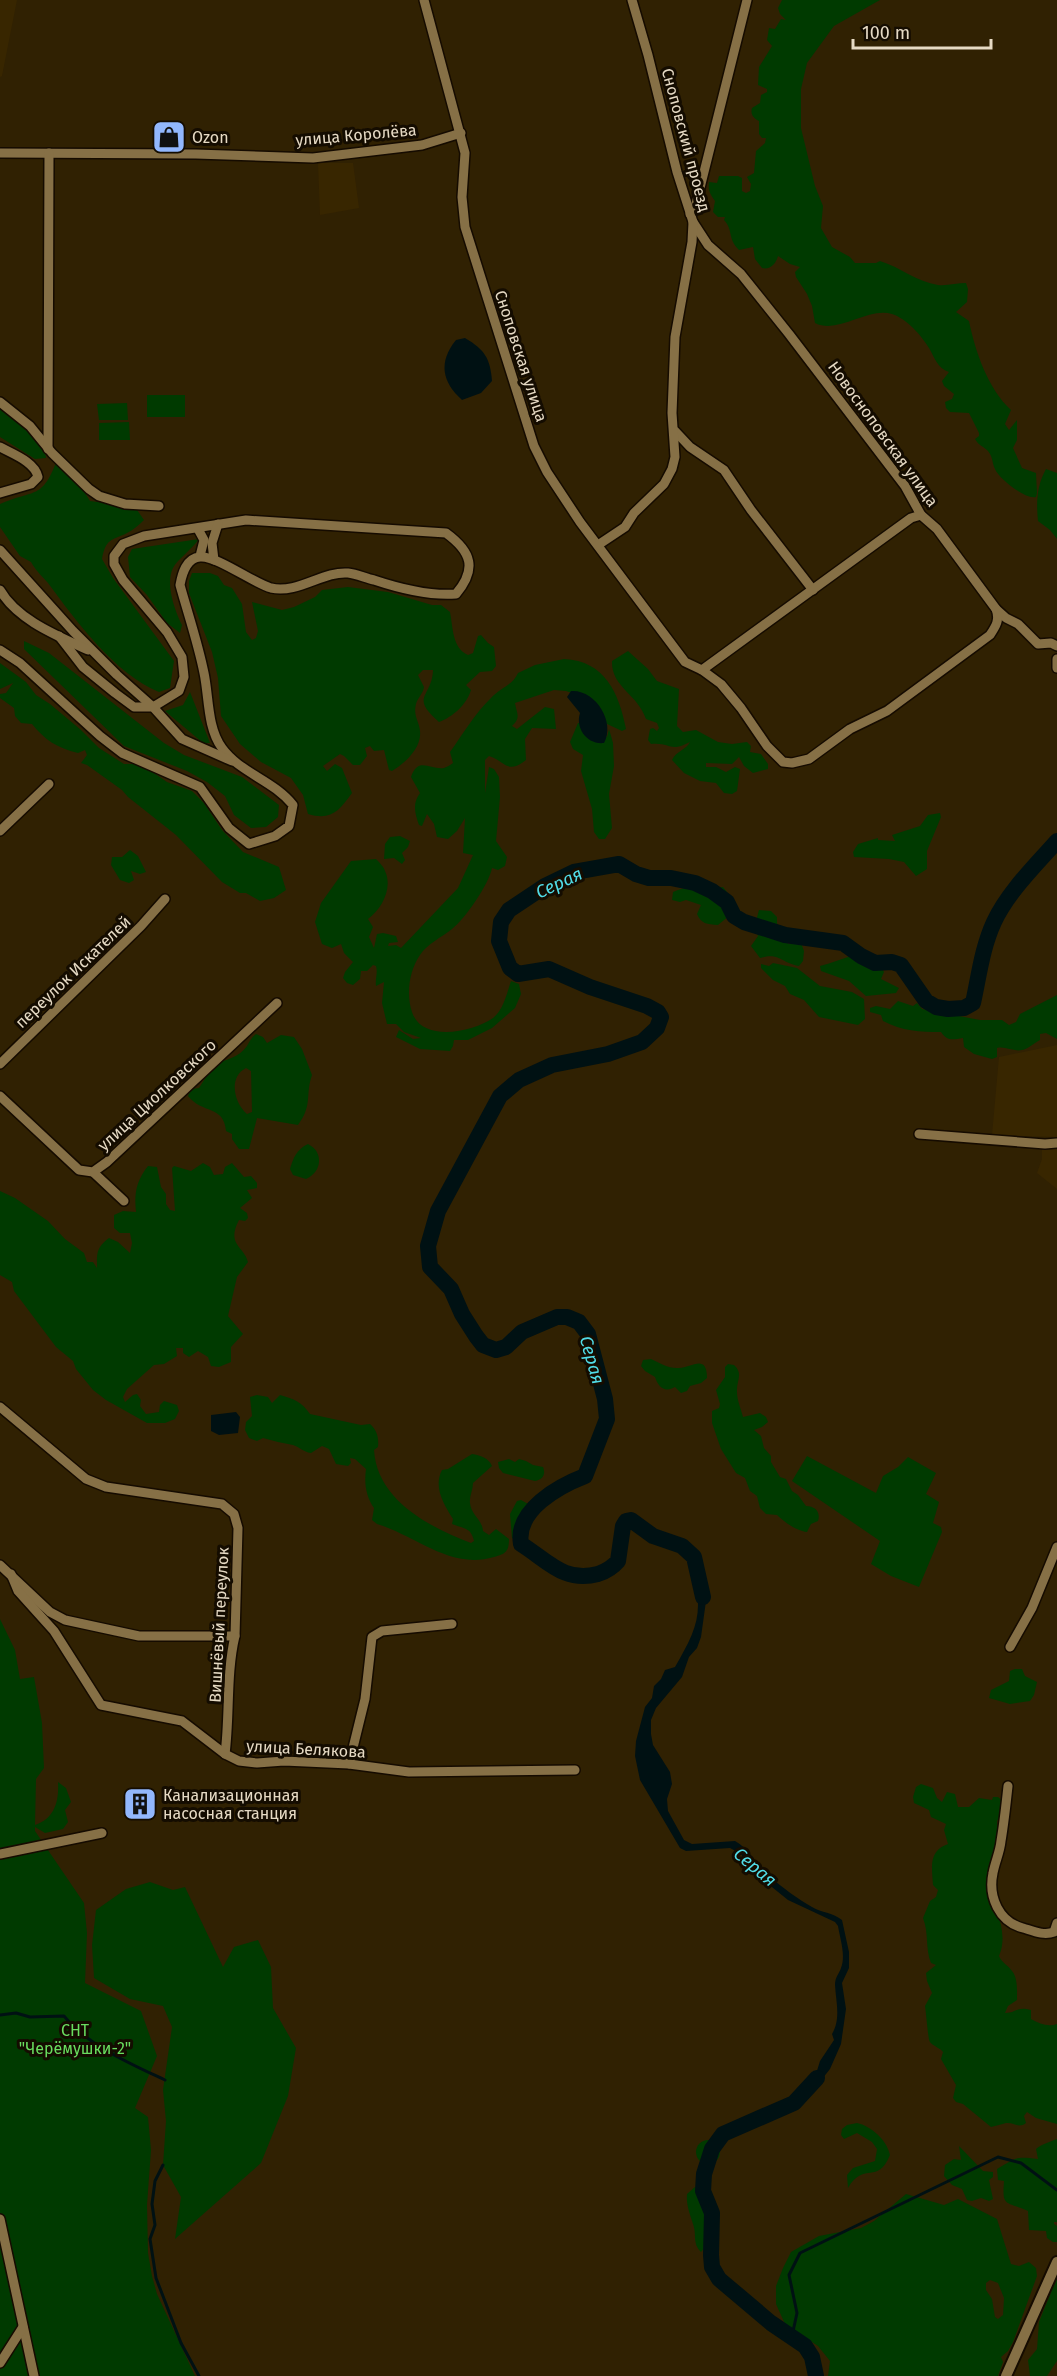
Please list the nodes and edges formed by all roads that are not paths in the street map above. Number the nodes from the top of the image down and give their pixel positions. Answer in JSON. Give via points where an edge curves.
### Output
{"nodes":[{"id":1,"x":424,"y":0,"type":"edge"},
{"id":2,"x":632,"y":0,"type":"edge"},
{"id":3,"x":747,"y":0,"type":"edge"},
{"id":4,"x":461,"y":134,"type":"junction"},
{"id":5,"x":0,"y":153,"type":"edge"},
{"id":6,"x":49,"y":153,"type":"junction"},
{"id":7,"x":692,"y":218,"type":"junction"},
{"id":8,"x":0,"y":402,"type":"edge"},
{"id":9,"x":675,"y":431,"type":"junction"},
{"id":10,"x":0,"y":447,"type":"edge"},
{"id":11,"x":48,"y":449,"type":"junction"},
{"id":12,"x":0,"y":493,"type":"edge"},
{"id":13,"x":159,"y":506,"type":"dead end"},
{"id":14,"x":921,"y":515,"type":"junction"},
{"id":15,"x":218,"y":524,"type":"junction"},
{"id":16,"x":198,"y":529,"type":"junction"},
{"id":17,"x":598,"y":544,"type":"junction"},
{"id":18,"x":0,"y":550,"type":"edge"},
{"id":19,"x":200,"y":556,"type":"junction"},
{"id":20,"x":214,"y":560,"type":"junction"},
{"id":21,"x":0,"y":590,"type":"edge"},
{"id":22,"x":813,"y":590,"type":"junction"},
{"id":23,"x":996,"y":609,"type":"junction"},
{"id":24,"x":59,"y":636,"type":"junction"},
{"id":25,"x":1057,"y":646,"type":"edge"},
{"id":26,"x":0,"y":650,"type":"edge"},
{"id":27,"x":96,"y":654,"type":"junction"},
{"id":28,"x":1057,"y":659,"type":"edge"},
{"id":29,"x":1057,"y":668,"type":"edge"},
{"id":30,"x":702,"y":670,"type":"junction"},
{"id":31,"x":153,"y":707,"type":"junction"},
{"id":32,"x":235,"y":762,"type":"junction"},
{"id":33,"x":49,"y":784,"type":"dead end"},
{"id":34,"x":0,"y":831,"type":"edge"},
{"id":35,"x":165,"y":899,"type":"dead end"},
{"id":36,"x":277,"y":1003,"type":"dead end"},
{"id":37,"x":0,"y":1064,"type":"edge"},
{"id":38,"x":0,"y":1096,"type":"edge"},
{"id":39,"x":919,"y":1134,"type":"dead end"},
{"id":40,"x":1057,"y":1143,"type":"edge"},
{"id":41,"x":93,"y":1172,"type":"junction"},
{"id":42,"x":124,"y":1201,"type":"dead end"},
{"id":43,"x":0,"y":1407,"type":"edge"},
{"id":44,"x":1057,"y":1547,"type":"edge"},
{"id":45,"x":0,"y":1565,"type":"edge"},
{"id":46,"x":11,"y":1574,"type":"junction"},
{"id":47,"x":452,"y":1624,"type":"dead end"},
{"id":48,"x":235,"y":1636,"type":"junction"},
{"id":49,"x":1010,"y":1647,"type":"dead end"},
{"id":50,"x":225,"y":1754,"type":"junction"},
{"id":51,"x":349,"y":1764,"type":"junction"},
{"id":52,"x":575,"y":1770,"type":"dead end"},
{"id":53,"x":1008,"y":1786,"type":"dead end"},
{"id":54,"x":102,"y":1833,"type":"dead end"},
{"id":55,"x":0,"y":1854,"type":"edge"},
{"id":56,"x":1057,"y":1923,"type":"edge"},
{"id":57,"x":0,"y":2219,"type":"edge"},
{"id":58,"x":1057,"y":2262,"type":"edge"},
{"id":59,"x":23,"y":2327,"type":"junction"},
{"id":60,"x":0,"y":2362,"type":"edge"},
{"id":61,"x":34,"y":2376,"type":"edge"},
{"id":62,"x":1006,"y":2376,"type":"edge"}],
"edges":[{"from":1,"to":4,"type":"street","name":"Сноповская улица"},
{"from":2,"to":7,"type":"street","name":"Сноповский проезд"},
{"from":3,"to":7,"type":"street"},
{"from":4,"to":6,"type":"street","name":"улица Королёва","via":[[423,145],[314,158]]},
{"from":4,"to":17,"type":"street","name":"Сноповская улица","via":[[465,153],[465,227],[534,446]]},
{"from":5,"to":6,"type":"street","name":"улица Королёва"},
{"from":6,"to":11,"type":"street"},
{"from":7,"to":9,"type":"street","name":"Сноповский проезд","via":[[690,254],[675,337]]},
{"from":7,"to":14,"type":"street","name":"Новосноповская улица","via":[[708,245],[741,274],[789,334],[905,486]]},
{"from":8,"to":11,"type":"street","via":[[30,426]]},
{"from":9,"to":17,"type":"street","name":"Сноповский проезд","via":[[675,457],[664,484],[625,527]]},
{"from":9,"to":22,"type":"street","via":[[690,447],[724,470]]},
{"from":10,"to":12,"type":"street","via":[[29,464],[38,477],[31,484]]},
{"from":11,"to":13,"type":"street","via":[[99,496],[125,504]]},
{"from":14,"to":22,"type":"street","via":[[911,518]]},
{"from":14,"to":23,"type":"street","name":"Новосноповская улица","via":[[937,529]]},
{"from":15,"to":16,"type":"street"},
{"from":15,"to":20,"type":"street","via":[[212,543]]},
{"from":15,"to":20,"type":"street","via":[[280,521],[446,533],[461,543],[469,558],[468,573],[456,594],[449,595],[425,593],[346,573],[274,589]]},
{"from":16,"to":19,"type":"street","via":[[204,540]]},
{"from":16,"to":31,"type":"street","via":[[144,536],[123,544],[114,556],[123,580],[167,632],[182,657],[184,677],[179,691]]},
{"from":17,"to":30,"type":"street","name":"Сноповская улица","via":[[685,662]]},
{"from":18,"to":27,"type":"street"},
{"from":19,"to":20,"type":"street"},
{"from":19,"to":32,"type":"street","via":[[182,571],[180,585],[204,671],[213,728],[221,747]]},
{"from":21,"to":24,"type":"street","via":[[23,614]]},
{"from":22,"to":30,"type":"street"},
{"from":23,"to":25,"type":"street","name":"Новосноповская улица","via":[[1038,644]]},
{"from":23,"to":30,"type":"street","name":"Сноповская улица","via":[[997,625],[990,635],[887,711],[850,729],[809,759],[792,763],[783,762],[767,747],[721,684]]},
{"from":24,"to":27,"type":"street"},
{"from":24,"to":31,"type":"street","via":[[83,667],[124,700],[134,707]]},
{"from":26,"to":32,"type":"street","via":[[122,753],[200,787],[229,828],[249,844],[275,836],[289,826],[293,805],[284,794]]},
{"from":27,"to":31,"type":"street"},
{"from":28,"to":29,"type":"street"},
{"from":31,"to":32,"type":"street","via":[[182,738]]},
{"from":33,"to":34,"type":"street"},
{"from":35,"to":37,"type":"street","name":"переулок Искателей"},
{"from":36,"to":41,"type":"street","name":"улица Циолковского"},
{"from":38,"to":41,"type":"street","name":"улица Циолковского","via":[[79,1170]]},
{"from":39,"to":40,"type":"street"},
{"from":41,"to":42,"type":"street"},
{"from":43,"to":48,"type":"street","name":"Вишнёвый переулок","via":[[86,1479],[106,1487],[222,1504],[234,1514],[238,1528]]},
{"from":44,"to":49,"type":"street","via":[[1032,1608]]},
{"from":45,"to":46,"type":"street"},
{"from":46,"to":48,"type":"street","via":[[50,1612],[65,1620],[139,1636]]},
{"from":46,"to":50,"type":"street","name":"улица Белякова","via":[[18,1591],[54,1631],[101,1705],[182,1721]]},
{"from":47,"to":51,"type":"street","via":[[382,1631],[372,1637],[365,1699]]},
{"from":48,"to":50,"type":"street","name":"Вишнёвый переулок"},
{"from":50,"to":51,"type":"street","name":"улица Белякова","via":[[257,1763]]},
{"from":51,"to":52,"type":"street","name":"улица Белякова","via":[[409,1772]]},
{"from":53,"to":56,"type":"street","via":[[993,1876],[996,1905],[1002,1917],[1017,1927],[1050,1933]]},
{"from":54,"to":55,"type":"street"},
{"from":57,"to":59,"type":"street"},
{"from":58,"to":62,"type":"street"},
{"from":59,"to":60,"type":"street"},
{"from":59,"to":61,"type":"street"}]}
